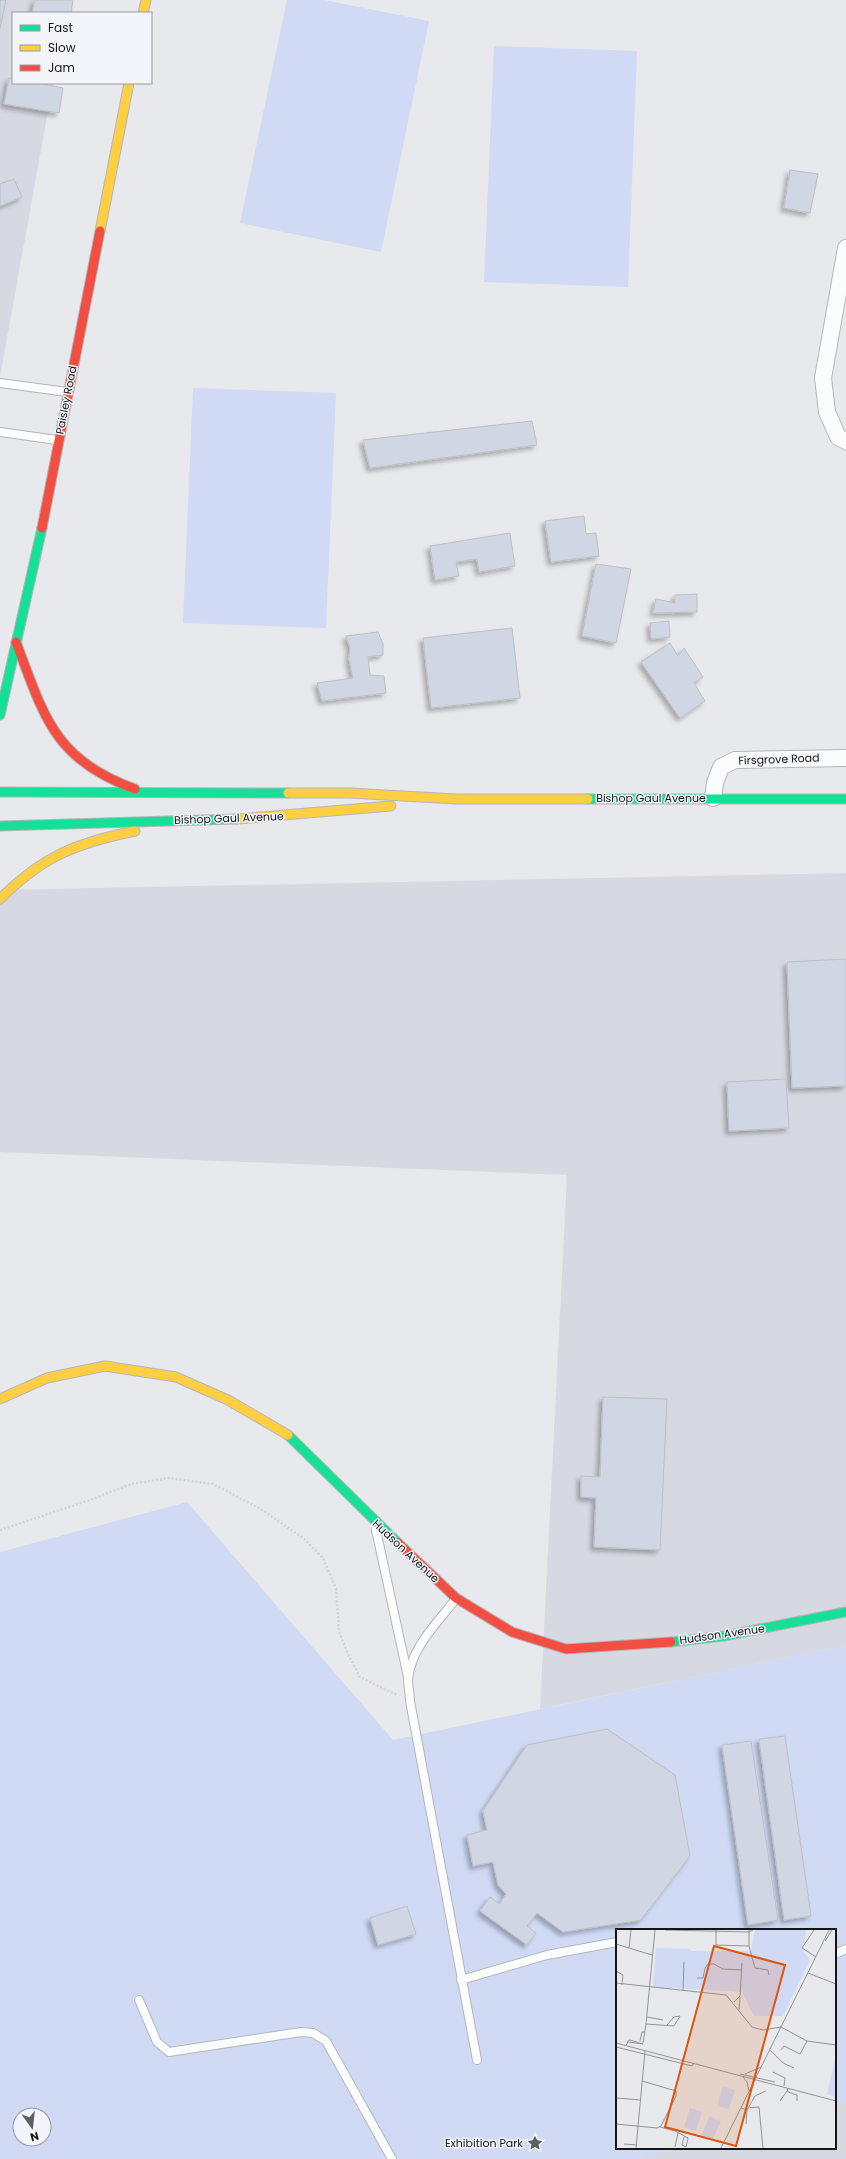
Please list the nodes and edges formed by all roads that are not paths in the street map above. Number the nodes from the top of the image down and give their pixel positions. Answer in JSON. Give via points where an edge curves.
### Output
{"nodes":[{"id":1,"x":146,"y":0,"type":"edge"},
{"id":2,"x":143,"y":12,"type":"edge"},
{"id":3,"x":129,"y":84,"type":"edge"},
{"id":4,"x":846,"y":248,"type":"edge"},
{"id":5,"x":0,"y":384,"type":"edge"},
{"id":6,"x":68,"y":392,"type":"junction"},
{"id":7,"x":0,"y":432,"type":"edge"},
{"id":8,"x":58,"y":440,"type":"junction"},
{"id":9,"x":846,"y":441,"type":"edge"},
{"id":10,"x":16,"y":642,"type":"junction"},
{"id":11,"x":0,"y":715,"type":"edge"},
{"id":12,"x":846,"y":758,"type":"edge"},
{"id":13,"x":0,"y":792,"type":"edge"},
{"id":14,"x":149,"y":794,"type":"junction"},
{"id":15,"x":713,"y":798,"type":"junction"},
{"id":16,"x":456,"y":799,"type":"junction"},
{"id":17,"x":846,"y":799,"type":"edge"},
{"id":18,"x":193,"y":819,"type":"junction"},
{"id":19,"x":0,"y":826,"type":"edge"},
{"id":20,"x":0,"y":899,"type":"edge"},
{"id":21,"x":0,"y":1399,"type":"edge"},
{"id":22,"x":375,"y":1522,"type":"junction"},
{"id":23,"x":456,"y":1598,"type":"junction"},
{"id":24,"x":846,"y":1612,"type":"edge"},
{"id":25,"x":408,"y":1680,"type":"junction"},
{"id":26,"x":616,"y":1942,"type":"edge"},
{"id":27,"x":846,"y":1949,"type":"edge"},
{"id":28,"x":836,"y":1954,"type":"edge"},
{"id":29,"x":461,"y":1980,"type":"junction"},
{"id":30,"x":139,"y":2000,"type":"dead end"},
{"id":31,"x":478,"y":2060,"type":"dead end"},
{"id":32,"x":392,"y":2159,"type":"edge"}],
"edges":[{"from":1,"to":2,"type":"main road"},
{"from":3,"to":6,"type":"main road","name":"Paisley Road"},
{"from":4,"to":9,"type":"street","via":[[823,378],[827,412],[838,437]]},
{"from":5,"to":6,"type":"lane"},
{"from":6,"to":8,"type":"main road","name":"Paisley Road"},
{"from":7,"to":8,"type":"lane"},
{"from":8,"to":10,"type":"main road","name":"Paisley Road"},
{"from":10,"to":11,"type":"main road","name":"Paisley Road"},
{"from":10,"to":14,"type":"main road","via":[[38,698],[67,749],[95,771],[116,783]]},
{"from":12,"to":15,"type":"street","name":"Firsgrove Road","via":[[735,760],[721,767]]},
{"from":13,"to":14,"type":"main road","name":"Bishop Gaul Avenue"},
{"from":14,"to":16,"type":"main road","name":"Bishop Gaul Avenue","via":[[349,793]]},
{"from":15,"to":16,"type":"main road","name":"Bishop Gaul Avenue"},
{"from":15,"to":17,"type":"main road","name":"Bishop Gaul Avenue"},
{"from":16,"to":18,"type":"main road","name":"Bishop Gaul Avenue","via":[[292,816]]},
{"from":18,"to":19,"type":"main road","name":"Bishop Gaul Avenue"},
{"from":18,"to":20,"type":"main road","via":[[109,836],[46,860]]},
{"from":21,"to":22,"type":"main road","name":"Hudson Avenue","via":[[47,1378],[105,1366],[176,1377],[228,1400],[288,1434]]},
{"from":22,"to":23,"type":"main road","name":"Hudson Avenue"},
{"from":22,"to":25,"type":"lane"},
{"from":23,"to":24,"type":"main road","name":"Hudson Avenue","via":[[512,1632],[566,1650],[724,1636]]},
{"from":23,"to":25,"type":"lane","via":[[421,1644],[412,1663]]},
{"from":25,"to":29,"type":"lane"},
{"from":26,"to":29,"type":"lane","via":[[547,1955]]},
{"from":27,"to":28,"type":"lane"},
{"from":29,"to":31,"type":"lane"},
{"from":30,"to":32,"type":"lane","via":[[157,2042],[169,2052],[301,2032],[320,2036],[326,2041]]}]}
